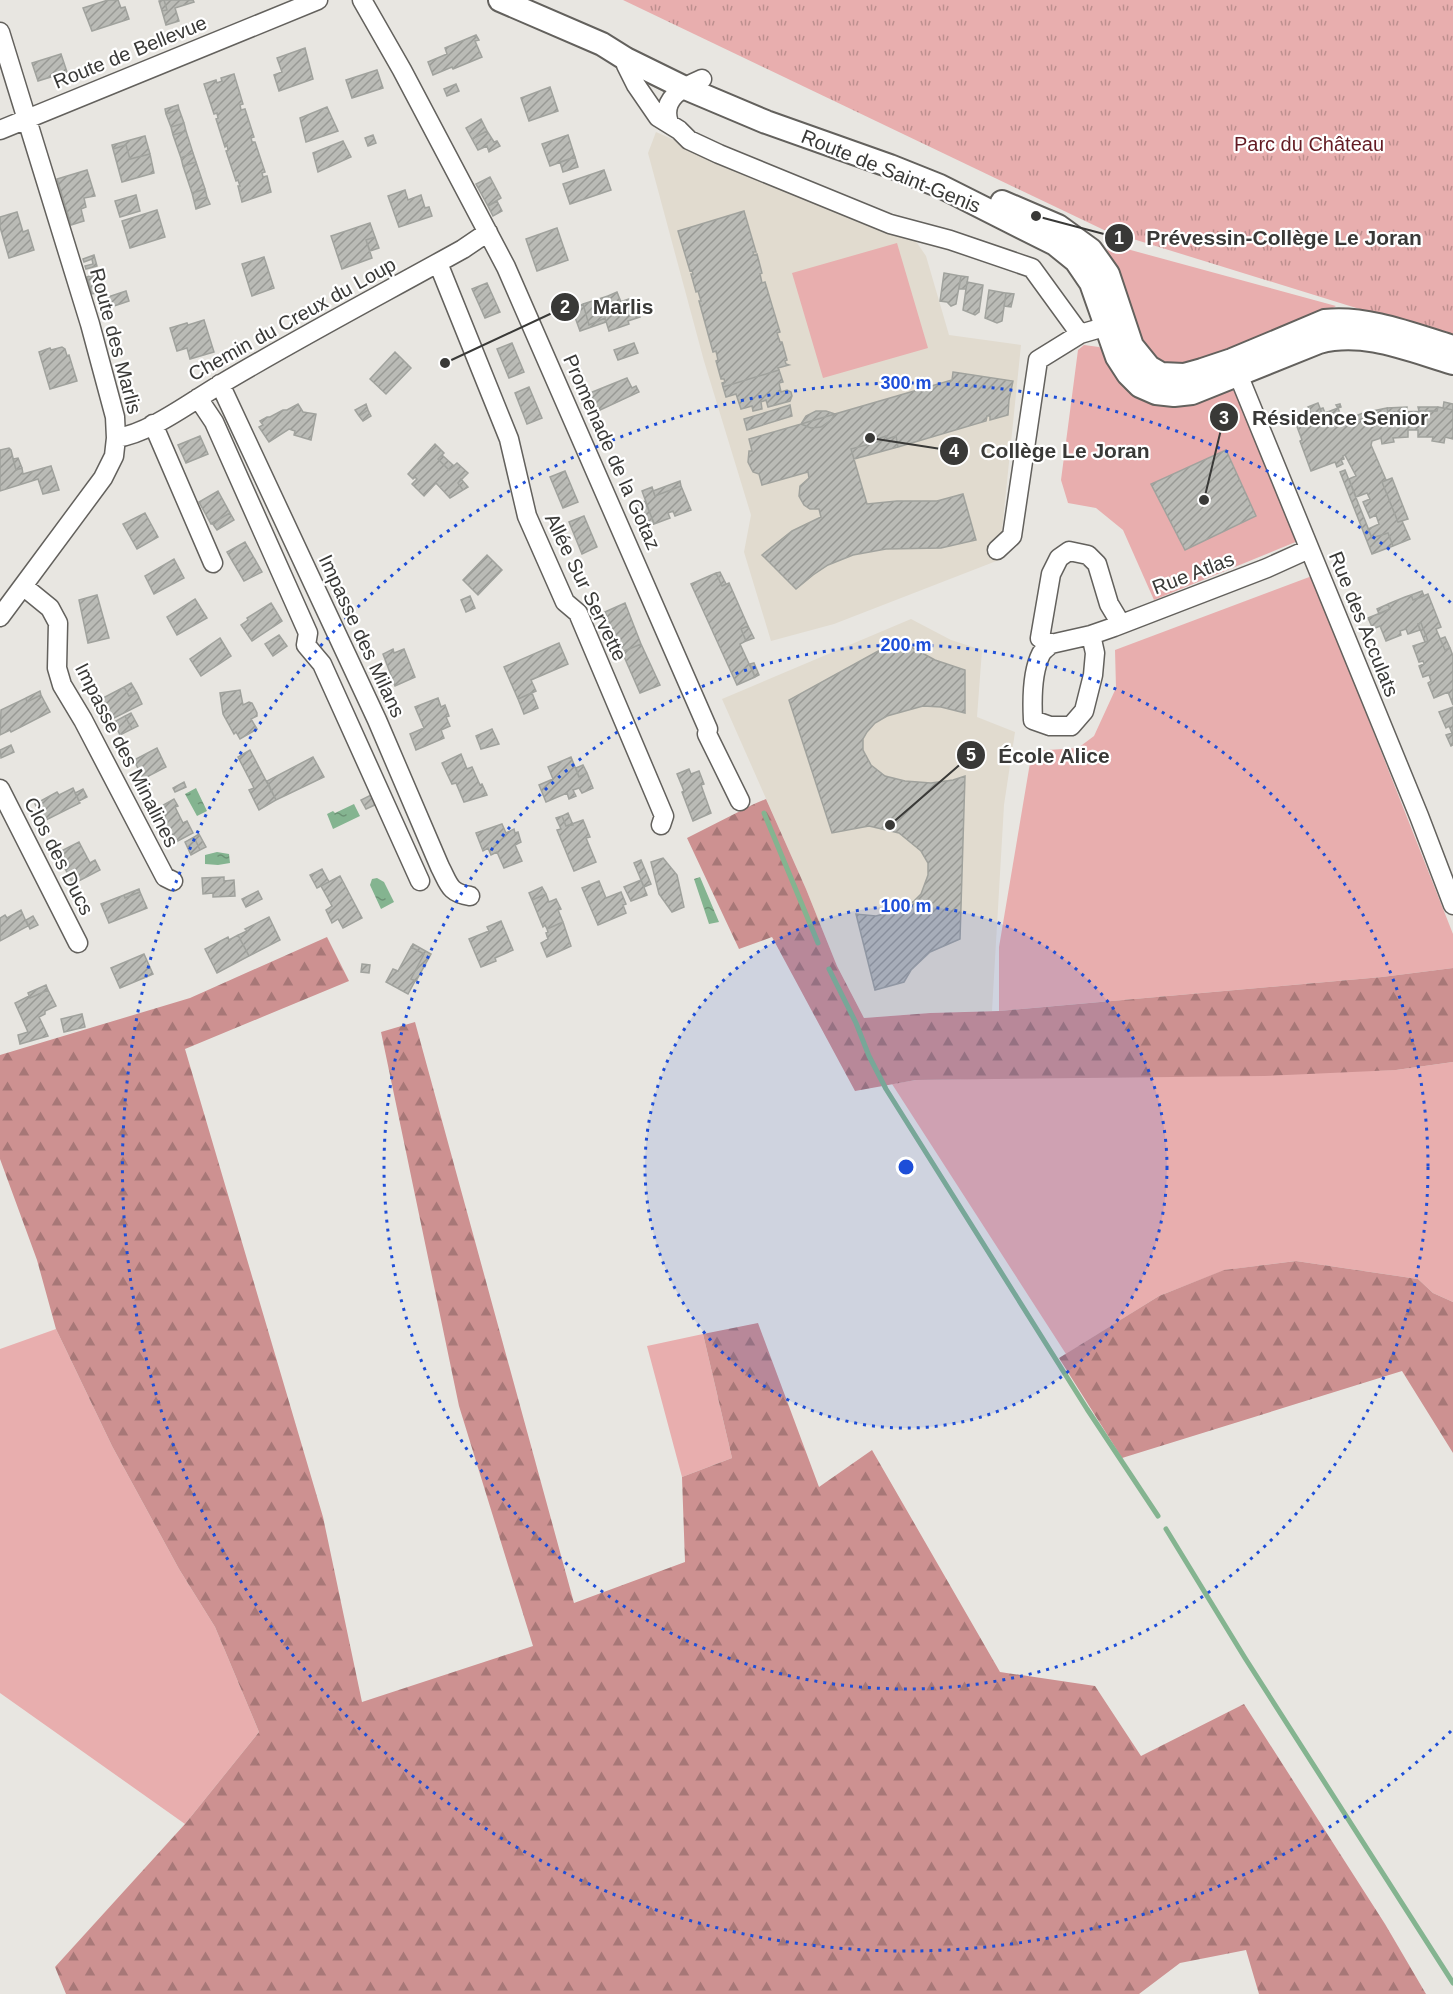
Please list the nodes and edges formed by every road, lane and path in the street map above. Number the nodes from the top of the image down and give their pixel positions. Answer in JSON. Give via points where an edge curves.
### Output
{"nodes":[{"id":1,"x":318,"y":0,"type":"edge"},
{"id":2,"x":362,"y":0,"type":"edge"},
{"id":3,"x":501,"y":0,"type":"edge"},
{"id":4,"x":539,"y":0,"type":"edge"},
{"id":5,"x":0,"y":32,"type":"edge"},
{"id":6,"x":626,"y":59,"type":"junction"},
{"id":7,"x":693,"y":83,"type":"junction"},
{"id":8,"x":26,"y":119,"type":"junction"},
{"id":9,"x":669,"y":123,"type":"junction"},
{"id":10,"x":0,"y":130,"type":"edge"},
{"id":11,"x":488,"y":232,"type":"junction"},
{"id":12,"x":438,"y":263,"type":"junction"},
{"id":13,"x":1115,"y":324,"type":"junction"},
{"id":14,"x":1080,"y":334,"type":"junction"},
{"id":15,"x":1453,"y":347,"type":"edge"},
{"id":16,"x":1453,"y":363,"type":"edge"},
{"id":17,"x":1235,"y":368,"type":"junction"},
{"id":18,"x":220,"y":384,"type":"junction"},
{"id":19,"x":198,"y":398,"type":"junction"},
{"id":20,"x":153,"y":424,"type":"junction"},
{"id":21,"x":116,"y":438,"type":"junction"},
{"id":22,"x":1310,"y":549,"type":"junction"},
{"id":23,"x":997,"y":550,"type":"dead end"},
{"id":24,"x":213,"y":563,"type":"dead end"},
{"id":25,"x":23,"y":586,"type":"junction"},
{"id":26,"x":0,"y":617,"type":"edge"},
{"id":27,"x":1121,"y":624,"type":"junction"},
{"id":28,"x":1090,"y":635,"type":"junction"},
{"id":29,"x":1051,"y":644,"type":"junction"},
{"id":30,"x":0,"y":789,"type":"edge"},
{"id":31,"x":740,"y":801,"type":"dead end"},
{"id":32,"x":661,"y":825,"type":"dead end"},
{"id":33,"x":420,"y":880,"type":"dead end"},
{"id":34,"x":173,"y":881,"type":"dead end"},
{"id":35,"x":470,"y":896,"type":"dead end"},
{"id":36,"x":1453,"y":905,"type":"edge"},
{"id":37,"x":78,"y":943,"type":"dead end"}],
"edges":[{"from":1,"to":8,"type":"street","name":"Route de Bellevue"},
{"from":2,"to":11,"type":"street","name":"Promenade de la Gotaz"},
{"from":3,"to":6,"type":"main road","name":"Route de Saint-Genis","via":[[596,41]]},
{"from":4,"to":7,"type":"main road","name":"Route de Saint-Genis","via":[[589,21],[673,66]]},
{"from":5,"to":8,"type":"street","name":"Route des Marlis"},
{"from":6,"to":7,"type":"main road","name":"Route de Saint-Genis"},
{"from":6,"to":9,"type":"street","via":[[648,103],[658,117]]},
{"from":7,"to":9,"type":"street","via":[[669,101]]},
{"from":7,"to":13,"type":"main road","name":"Route de Saint-Genis","via":[[766,122],[940,186],[1055,244],[1085,272]]},
{"from":8,"to":10,"type":"street","name":"Route de Bellevue"},
{"from":8,"to":21,"type":"street","name":"Route des Marlis","via":[[90,324],[116,417]]},
{"from":9,"to":14,"type":"street","via":[[689,140],[719,154],[890,224],[1032,268]]},
{"from":11,"to":12,"type":"street","name":"Chemin du Creux du Loup"},
{"from":11,"to":31,"type":"street","name":"Promenade de la Gotaz","via":[[707,734]]},
{"from":12,"to":18,"type":"street","name":"Chemin du Creux du Loup"},
{"from":12,"to":32,"type":"street","name":"Allée Sur Servette","via":[[509,439],[526,516],[565,602],[578,613],[664,816]]},
{"from":13,"to":14,"type":"street"},
{"from":13,"to":17,"type":"main road","name":"Route de Saint-Genis","via":[[1117,357],[1140,386],[1156,393],[1192,393]]},
{"from":14,"to":23,"type":"street","via":[[1038,360],[1012,536]]},
{"from":15,"to":17,"type":"main road","name":"Route de Saint-Genis","via":[[1340,319],[1326,321]]},
{"from":16,"to":17,"type":"main road","name":"Route de Saint-Genis","via":[[1350,337],[1319,342]]},
{"from":17,"to":22,"type":"street","name":"Rue des Acculats"},
{"from":18,"to":19,"type":"street","name":"Chemin du Creux du Loup"},
{"from":18,"to":35,"type":"street","name":"Impasse des Milans","via":[[377,720],[440,867],[451,889]]},
{"from":19,"to":20,"type":"street","name":"Chemin du Creux du Loup"},
{"from":19,"to":33,"type":"street","via":[[214,422],[308,633],[306,645],[322,664]]},
{"from":20,"to":21,"type":"street","name":"Chemin du Creux du Loup"},
{"from":20,"to":24,"type":"street"},
{"from":21,"to":25,"type":"street","name":"Route des Marlis","via":[[114,456],[103,478]]},
{"from":22,"to":27,"type":"street","name":"Rue Atlas"},
{"from":22,"to":36,"type":"street","name":"Rue des Acculats"},
{"from":25,"to":26,"type":"street","name":"Route des Marlis"},
{"from":25,"to":34,"type":"street","name":"Impasse des Minalines","via":[[54,615],[58,623],[57,668],[62,685],[165,877]]},
{"from":27,"to":28,"type":"street","name":"Rue Atlas"},
{"from":27,"to":29,"type":"street","via":[[1109,604],[1097,564],[1088,555],[1069,551],[1059,558],[1051,574],[1040,638]]},
{"from":28,"to":29,"type":"street","name":"Rue Atlas"},
{"from":28,"to":29,"type":"street","via":[[1095,653],[1093,675],[1084,711],[1071,726],[1050,726],[1033,720],[1038,663]]},
{"from":30,"to":37,"type":"street","name":"Clos des Ducs"}]}
